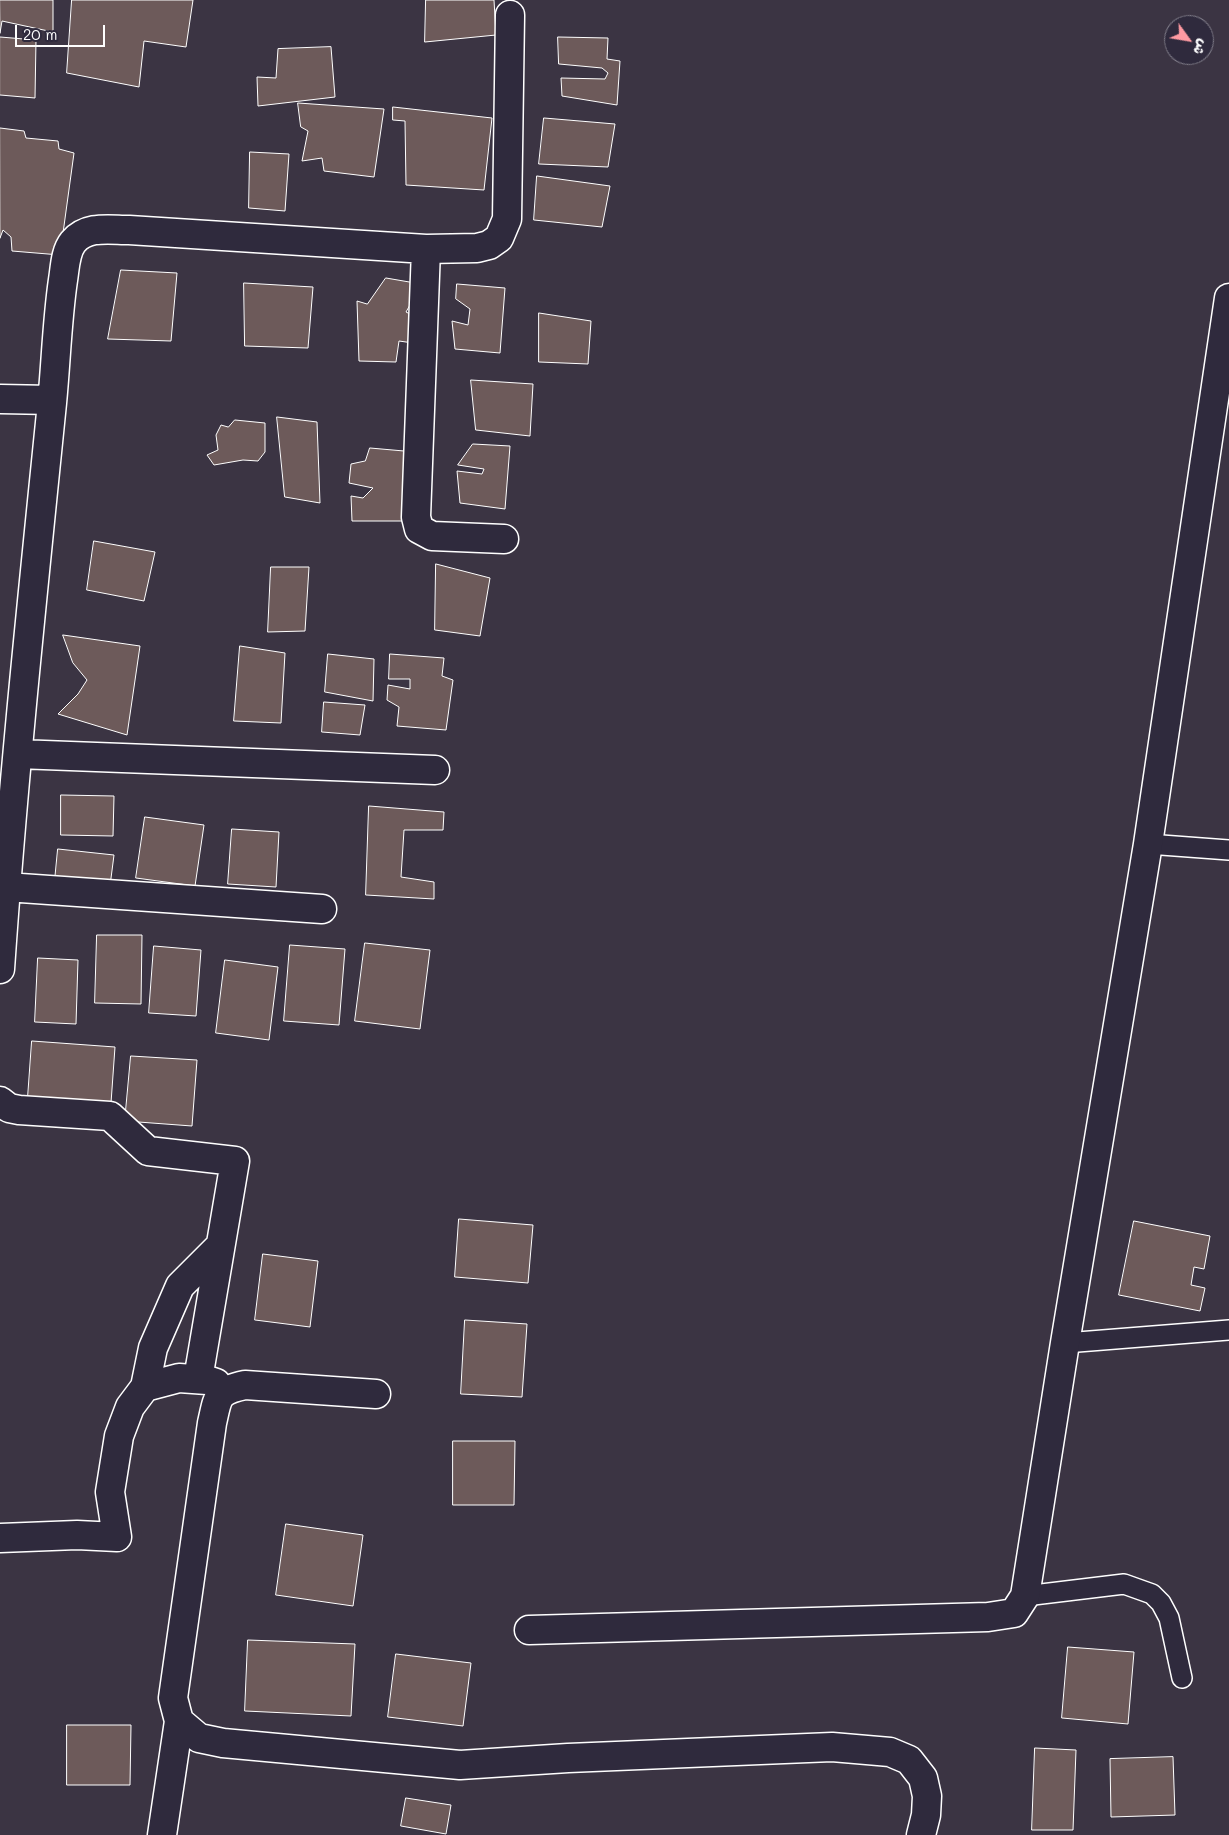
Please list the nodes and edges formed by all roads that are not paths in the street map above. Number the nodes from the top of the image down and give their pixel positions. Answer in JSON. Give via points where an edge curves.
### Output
{"nodes":[{"id":1,"x":510,"y":15,"type":"dead end"},
{"id":2,"x":426,"y":249,"type":"junction"},
{"id":3,"x":1229,"y":298,"type":"edge"},
{"id":4,"x":0,"y":399,"type":"edge"},
{"id":5,"x":52,"y":400,"type":"junction"},
{"id":6,"x":504,"y":538,"type":"dead end"},
{"id":7,"x":18,"y":754,"type":"junction"},
{"id":8,"x":436,"y":770,"type":"dead end"},
{"id":9,"x":1148,"y":844,"type":"junction"},
{"id":10,"x":1229,"y":850,"type":"edge"},
{"id":11,"x":6,"y":887,"type":"junction"},
{"id":12,"x":322,"y":909,"type":"dead end"},
{"id":13,"x":0,"y":969,"type":"edge"},
{"id":14,"x":0,"y":1102,"type":"edge"},
{"id":15,"x":220,"y":1246,"type":"junction"},
{"id":16,"x":1229,"y":1330,"type":"edge"},
{"id":17,"x":1065,"y":1342,"type":"junction"},
{"id":18,"x":198,"y":1379,"type":"junction"},
{"id":19,"x":145,"y":1387,"type":"junction"},
{"id":20,"x":229,"y":1388,"type":"junction"},
{"id":21,"x":376,"y":1394,"type":"dead end"},
{"id":22,"x":0,"y":1538,"type":"edge"},
{"id":23,"x":1025,"y":1596,"type":"junction"},
{"id":24,"x":529,"y":1630,"type":"dead end"},
{"id":25,"x":1182,"y":1678,"type":"dead end"},
{"id":26,"x":179,"y":1721,"type":"junction"},
{"id":27,"x":162,"y":1835,"type":"edge"},
{"id":28,"x":920,"y":1835,"type":"edge"}],
"edges":[{"from":1,"to":2,"type":"street","via":[[506,219],[499,238],[489,245]]},
{"from":2,"to":5,"type":"street","via":[[129,230],[86,232],[73,242],[67,255],[58,316]]},
{"from":2,"to":6,"type":"street","via":[[416,517],[419,529],[432,536]]},
{"from":3,"to":9,"type":"street"},
{"from":4,"to":5,"type":"street"},
{"from":5,"to":7,"type":"street"},
{"from":7,"to":8,"type":"street"},
{"from":7,"to":11,"type":"street"},
{"from":9,"to":10,"type":"lane"},
{"from":9,"to":17,"type":"street"},
{"from":11,"to":12,"type":"street"},
{"from":11,"to":13,"type":"street"},
{"from":14,"to":15,"type":"street","via":[[19,1110],[110,1116],[148,1152],[235,1161]]},
{"from":15,"to":18,"type":"street"},
{"from":15,"to":19,"type":"street","via":[[180,1286],[152,1348]]},
{"from":16,"to":17,"type":"lane"},
{"from":17,"to":23,"type":"street"},
{"from":18,"to":19,"type":"street","via":[[178,1378]]},
{"from":18,"to":20,"type":"street"},
{"from":19,"to":22,"type":"street","via":[[130,1407],[120,1436],[110,1492],[118,1537]]},
{"from":20,"to":21,"type":"street","via":[[245,1384]]},
{"from":20,"to":26,"type":"street","via":[[217,1399],[212,1423],[173,1698]]},
{"from":23,"to":24,"type":"street","via":[[1014,1613],[988,1617]]},
{"from":23,"to":25,"type":"lane","via":[[1124,1584],[1152,1594],[1169,1618]]},
{"from":26,"to":27,"type":"street"},
{"from":26,"to":28,"type":"street","via":[[199,1738],[223,1743],[460,1765],[832,1748],[890,1752],[909,1760],[922,1778],[927,1796]]}]}
